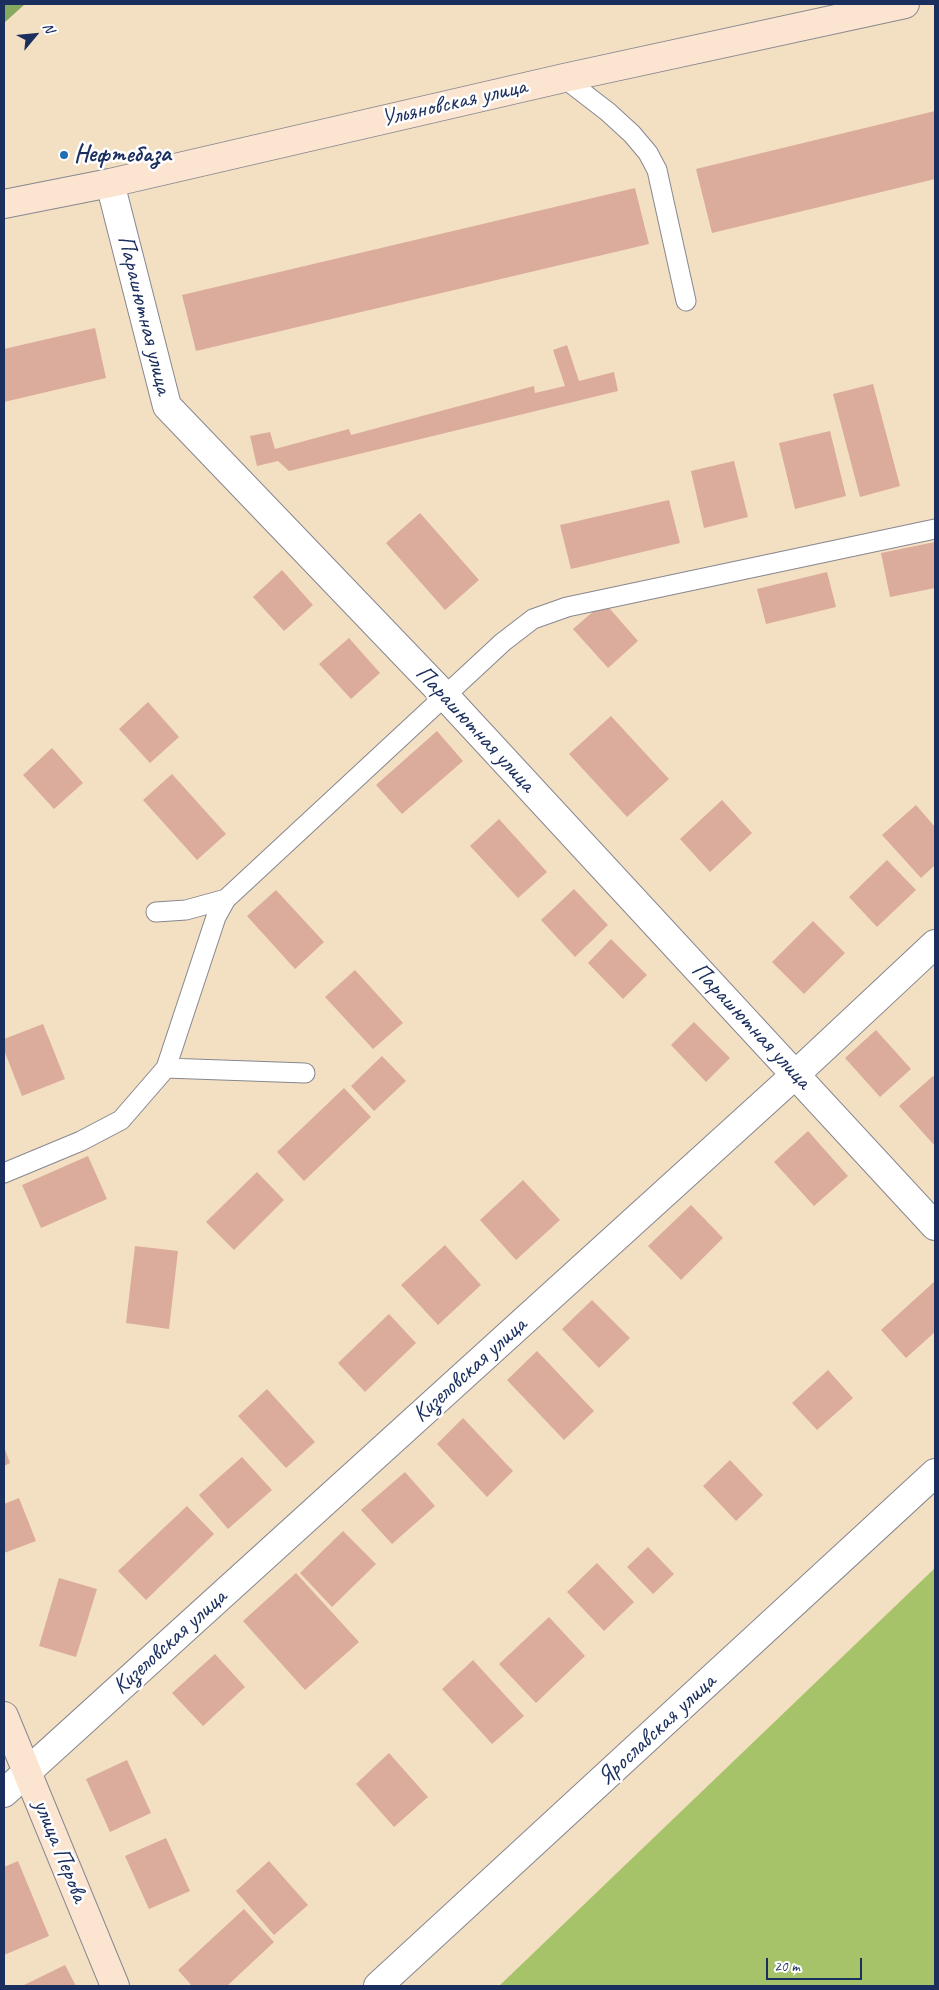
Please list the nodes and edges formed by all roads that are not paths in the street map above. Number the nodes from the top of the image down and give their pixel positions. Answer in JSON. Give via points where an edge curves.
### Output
{"nodes":[{"id":1,"x":906,"y":4,"type":"edge"},
{"id":2,"x":564,"y":78,"type":"junction"},
{"id":3,"x":110,"y":183,"type":"junction"},
{"id":4,"x":4,"y":204,"type":"edge"},
{"id":5,"x":686,"y":301,"type":"dead end"},
{"id":6,"x":935,"y":528,"type":"edge"},
{"id":7,"x":445,"y":696,"type":"junction"},
{"id":8,"x":226,"y":899,"type":"junction"},
{"id":9,"x":156,"y":912,"type":"dead end"},
{"id":10,"x":935,"y":944,"type":"edge"},
{"id":11,"x":166,"y":1068,"type":"junction"},
{"id":12,"x":305,"y":1073,"type":"dead end"},
{"id":13,"x":796,"y":1074,"type":"junction"},
{"id":14,"x":4,"y":1173,"type":"edge"},
{"id":15,"x":935,"y":1226,"type":"edge"},
{"id":16,"x":935,"y":1473,"type":"edge"},
{"id":17,"x":4,"y":1716,"type":"edge"},
{"id":18,"x":28,"y":1771,"type":"junction"},
{"id":19,"x":4,"y":1793,"type":"edge"},
{"id":20,"x":115,"y":1986,"type":"edge"},
{"id":21,"x":378,"y":1986,"type":"edge"}],
"edges":[{"from":1,"to":2,"type":"main road","name":"Ульяновская улица"},
{"from":2,"to":3,"type":"main road","name":"Ульяновская улица"},
{"from":2,"to":5,"type":"lane","via":[[608,112],[648,153],[657,170]]},
{"from":3,"to":4,"type":"main road","name":"Ульяновская улица"},
{"from":3,"to":7,"type":"street","name":"Парашютная улица","via":[[168,406]]},
{"from":6,"to":7,"type":"lane","via":[[567,606],[533,619]]},
{"from":7,"to":8,"type":"lane"},
{"from":7,"to":13,"type":"street","name":"Парашютная улица"},
{"from":8,"to":9,"type":"lane","via":[[186,910]]},
{"from":8,"to":11,"type":"lane","via":[[216,917]]},
{"from":10,"to":13,"type":"street","name":"Кизеловская улица"},
{"from":11,"to":12,"type":"lane"},
{"from":11,"to":14,"type":"lane","via":[[121,1120],[81,1141]]},
{"from":13,"to":15,"type":"street","name":"Парашютная улица"},
{"from":13,"to":18,"type":"street","name":"Кизеловская улица"},
{"from":16,"to":21,"type":"street","name":"Ярославская улица"},
{"from":17,"to":18,"type":"main road","name":"улица Перова"},
{"from":18,"to":19,"type":"street","name":"Кизеловская улица"},
{"from":18,"to":20,"type":"main road","name":"улица Перова"}]}
